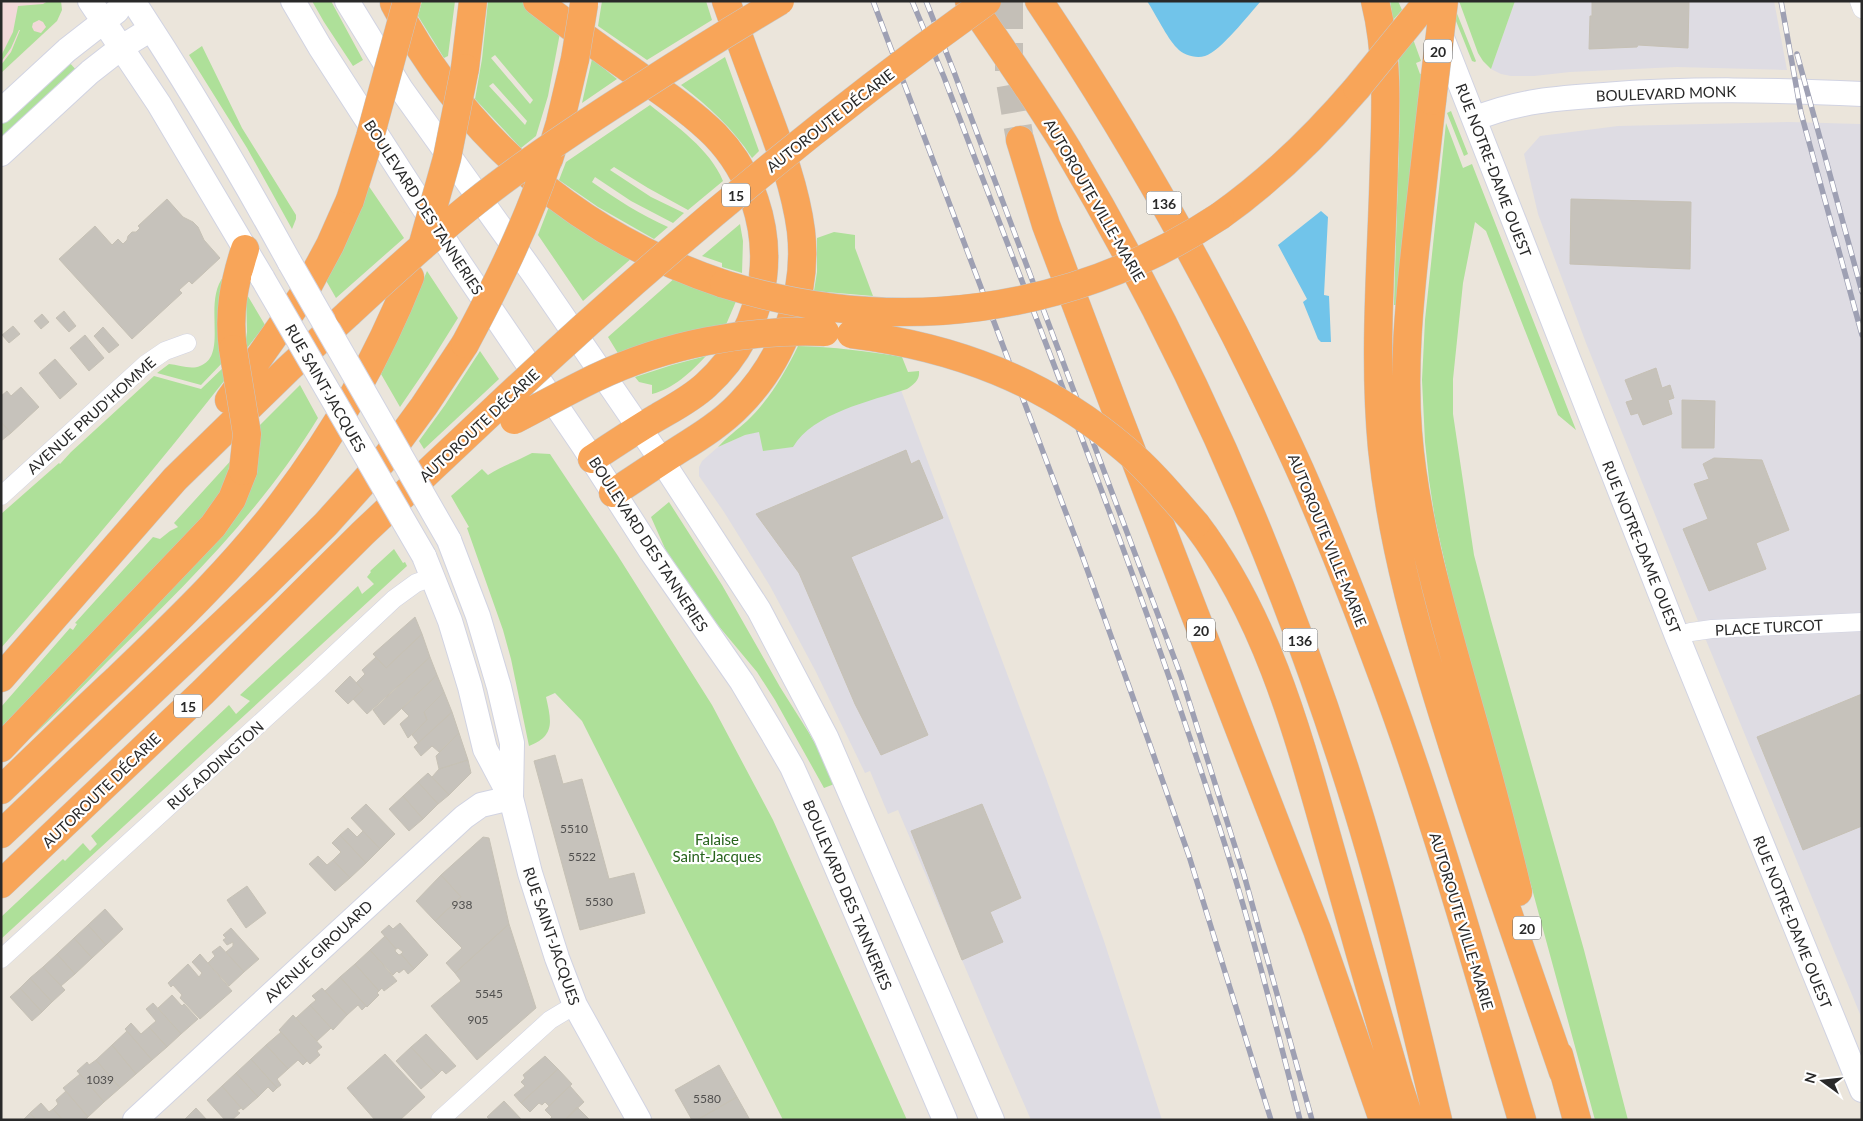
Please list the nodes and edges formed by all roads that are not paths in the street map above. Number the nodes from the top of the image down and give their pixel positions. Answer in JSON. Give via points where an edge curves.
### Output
{"nodes":[{"id":1,"x":132,"y":1,"type":"edge"},
{"id":2,"x":293,"y":1,"type":"edge"},
{"id":3,"x":347,"y":1,"type":"edge"},
{"id":4,"x":393,"y":1,"type":"edge"},
{"id":5,"x":406,"y":1,"type":"edge"},
{"id":6,"x":473,"y":1,"type":"edge"},
{"id":7,"x":537,"y":1,"type":"edge"},
{"id":8,"x":726,"y":1,"type":"edge"},
{"id":9,"x":780,"y":1,"type":"edge"},
{"id":10,"x":969,"y":1,"type":"edge"},
{"id":11,"x":987,"y":1,"type":"edge"},
{"id":12,"x":1039,"y":1,"type":"edge"},
{"id":13,"x":1375,"y":1,"type":"edge"},
{"id":14,"x":1428,"y":1,"type":"edge"},
{"id":15,"x":1444,"y":1,"type":"edge"},
{"id":16,"x":1859,"y":1,"type":"edge"},
{"id":17,"x":585,"y":2,"type":"edge"},
{"id":18,"x":1862,"y":9,"type":"edge"},
{"id":19,"x":97,"y":11,"type":"edge"},
{"id":20,"x":151,"y":29,"type":"junction"},
{"id":21,"x":122,"y":47,"type":"junction"},
{"id":22,"x":1862,"y":94,"type":"edge"},
{"id":23,"x":1,"y":111,"type":"edge"},
{"id":24,"x":1474,"y":119,"type":"junction"},
{"id":25,"x":1020,"y":140,"type":"tunnel mouth"},
{"id":26,"x":1,"y":154,"type":"edge"},
{"id":27,"x":245,"y":249,"type":"junction"},
{"id":28,"x":187,"y":344,"type":"dead end"},
{"id":29,"x":506,"y":412,"type":"junction"},
{"id":30,"x":639,"y":428,"type":"junction"},
{"id":31,"x":592,"y":459,"type":"junction"},
{"id":32,"x":662,"y":461,"type":"junction"},
{"id":33,"x":175,"y":479,"type":"junction"},
{"id":34,"x":613,"y":493,"type":"junction"},
{"id":35,"x":1,"y":496,"type":"edge"},
{"id":36,"x":428,"y":566,"type":"junction"},
{"id":37,"x":1862,"y":622,"type":"edge"},
{"id":38,"x":1677,"y":636,"type":"junction"},
{"id":39,"x":1,"y":678,"type":"edge"},
{"id":40,"x":1,"y":748,"type":"edge"},
{"id":41,"x":1,"y":790,"type":"edge"},
{"id":42,"x":510,"y":798,"type":"junction"},
{"id":43,"x":1,"y":834,"type":"edge"},
{"id":44,"x":4,"y":883,"type":"edge"},
{"id":45,"x":1,"y":959,"type":"edge"},
{"id":46,"x":575,"y":1005,"type":"junction"},
{"id":47,"x":1563,"y":1072,"type":"junction"},
{"id":48,"x":1862,"y":1090,"type":"edge"},
{"id":49,"x":135,"y":1120,"type":"edge"},
{"id":50,"x":440,"y":1120,"type":"edge"},
{"id":51,"x":639,"y":1120,"type":"edge"},
{"id":52,"x":945,"y":1120,"type":"edge"},
{"id":53,"x":992,"y":1120,"type":"edge"},
{"id":54,"x":1383,"y":1120,"type":"edge"},
{"id":55,"x":1410,"y":1120,"type":"edge"},
{"id":56,"x":1438,"y":1120,"type":"edge"},
{"id":57,"x":1522,"y":1120,"type":"edge"},
{"id":58,"x":1577,"y":1120,"type":"edge"}],
"edges":[{"from":1,"to":19,"type":"main road"},
{"from":1,"to":20,"type":"main road","name":"RUE SAINT-JACQUES"},
{"from":2,"to":31,"type":"main road","name":"BOULEVARD DES TANNERIES","via":[[460,264]]},
{"from":3,"to":30,"type":"main road","via":[[401,89]]},
{"from":4,"to":14,"type":"highway","bridge":true,"via":[[424,56],[490,138],[564,203],[626,242],[670,264],[774,299],[839,310],[924,312],[985,307],[1057,292],[1172,246],[1220,216],[1295,155],[1358,88]]},
{"from":5,"to":33,"type":"highway","bridge":true,"via":[[370,137],[350,200],[330,245],[303,295]]},
{"from":6,"to":41,"type":"highway","bridge":true,"via":[[465,68],[432,215],[386,336],[357,390],[281,504],[201,597]]},
{"from":7,"to":30,"type":"highway","via":[[709,130],[737,163],[758,214],[764,247],[762,283],[753,317],[740,344],[705,386],[680,405]]},
{"from":8,"to":32,"type":"highway","via":[[796,203],[802,253],[799,291],[782,342],[753,390],[729,414]]},
{"from":9,"to":33,"type":"highway","bridge":true,"via":[[602,112],[475,202],[349,313]]},
{"from":10,"to":56,"type":"highway","name":"AUTOROUTE VILLE-MARIE","number":"136","via":[[1055,128],[1123,247],[1190,378],[1257,528],[1312,673],[1358,812]]},
{"from":11,"to":29,"type":"highway","name":"AUTOROUTE DÉCARIE","number":"15","bridge":true,"via":[[876,83],[716,212],[587,322]]},
{"from":12,"to":57,"type":"highway","name":"AUTOROUTE VILLE-MARIE","number":"136","via":[[1084,68],[1166,207],[1235,335],[1304,478],[1359,612],[1403,734]]},
{"from":13,"to":47,"type":"highway","via":[[1382,43],[1385,101],[1378,390],[1391,514],[1407,589],[1467,793]]},
{"from":14,"to":24,"type":"main road","name":"RUE NOTRE-DAME OUEST"},
{"from":15,"to":47,"type":"highway","number":"20","bridge":true,"via":[[1408,328],[1406,397],[1410,458],[1430,566],[1491,783]]},
{"from":16,"to":18,"type":"street"},
{"from":17,"to":43,"type":"highway","bridge":true,"via":[[560,123],[526,221],[510,259],[465,344],[424,406],[388,455],[326,524]]},
{"from":19,"to":21,"type":"main road","name":"RUE SAINT-JACQUES"},
{"from":19,"to":23,"type":"main road","via":[[67,50]]},
{"from":20,"to":21,"type":"main road"},
{"from":20,"to":42,"type":"main road","name":"RUE SAINT-JACQUES","bridge":true,"via":[[235,164],[449,540],[478,616],[499,687],[512,743]]},
{"from":21,"to":26,"type":"main road"},
{"from":21,"to":27,"type":"main road","name":"RUE SAINT-JACQUES"},
{"from":22,"to":24,"type":"main road","name":"BOULEVARD MONK","via":[[1746,90],[1633,93],[1525,103]]},
{"from":24,"to":38,"type":"main road","name":"RUE NOTRE-DAME OUEST"},
{"from":25,"to":54,"type":"highway","number":"20","via":[[1046,225],[1317,930]]},
{"from":27,"to":36,"type":"main road","name":"RUE SAINT-JACQUES","bridge":true},
{"from":27,"to":40,"type":"highway","bridge":true,"via":[[232,300],[230,323],[247,434],[243,470],[232,499],[214,526]]},
{"from":28,"to":35,"type":"street","name":"AVENUE PRUD'HOMME","via":[[164,351],[146,364]]},
{"from":29,"to":44,"type":"highway","name":"AUTOROUTE DÉCARIE","number":"15","via":[[453,450],[363,533]]},
{"from":29,"to":55,"type":"highway","bridge":true,"via":[[670,350],[748,335],[838,333],[920,345],[983,364],[1041,392],[1127,451],[1196,524],[1218,554],[1262,637],[1322,821]]},
{"from":30,"to":31,"type":"highway"},
{"from":30,"to":32,"type":"main road"},
{"from":31,"to":34,"type":"main road","name":"BOULEVARD DES TANNERIES"},
{"from":32,"to":34,"type":"highway"},
{"from":32,"to":53,"type":"main road","via":[[759,610],[826,737]]},
{"from":33,"to":39,"type":"highway"},
{"from":34,"to":52,"type":"main road","name":"BOULEVARD DES TANNERIES","via":[[742,682],[792,767]]},
{"from":36,"to":42,"type":"main road","name":"RUE SAINT-JACQUES","via":[[458,646],[485,749]]},
{"from":36,"to":45,"type":"street","name":"RUE ADDINGTON","via":[[416,583],[394,599]]},
{"from":37,"to":38,"type":"street","name":"PLACE TURCOT","via":[[1712,629]]},
{"from":38,"to":48,"type":"main road","name":"RUE NOTRE-DAME OUEST"},
{"from":42,"to":46,"type":"main road","name":"RUE SAINT-JACQUES","via":[[545,920]]},
{"from":42,"to":49,"type":"main road","name":"AVENUE GIROUARD","via":[[481,805],[464,817]]},
{"from":46,"to":50,"type":"street","via":[[550,1020]]},
{"from":46,"to":51,"type":"main road","name":"RUE SAINT-JACQUES"},
{"from":47,"to":58,"type":"highway","number":"20"}]}
